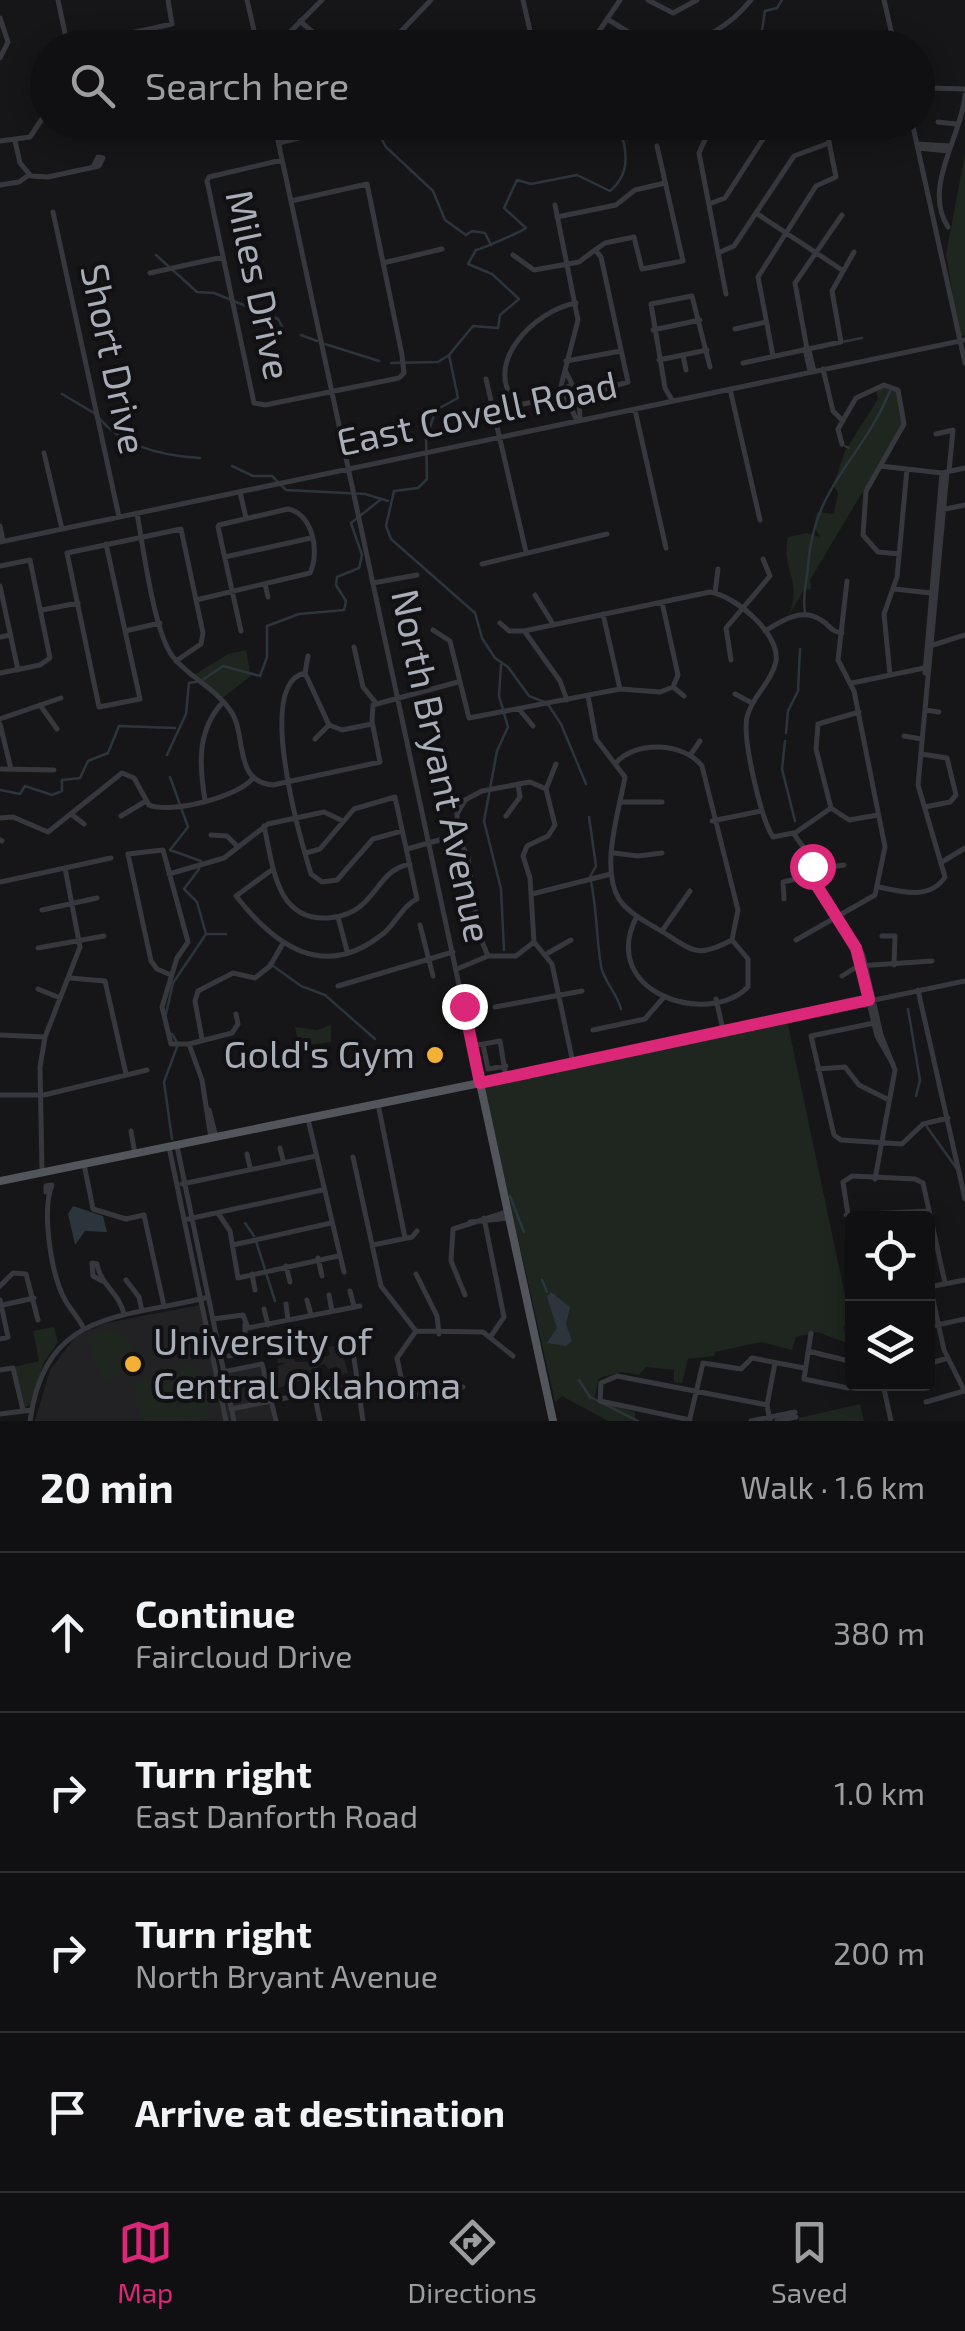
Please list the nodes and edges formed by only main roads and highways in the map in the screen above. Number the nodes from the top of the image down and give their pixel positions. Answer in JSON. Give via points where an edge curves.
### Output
{"nodes":[{"id":1,"x":0,"y":1181,"type":"edge"},
{"id":2,"x":553,"y":1421,"type":"edge"}],
"edges":[{"from":1,"to":2,"type":"main road","name":"North Bryant Avenue","via":[[480,1083]]}]}
